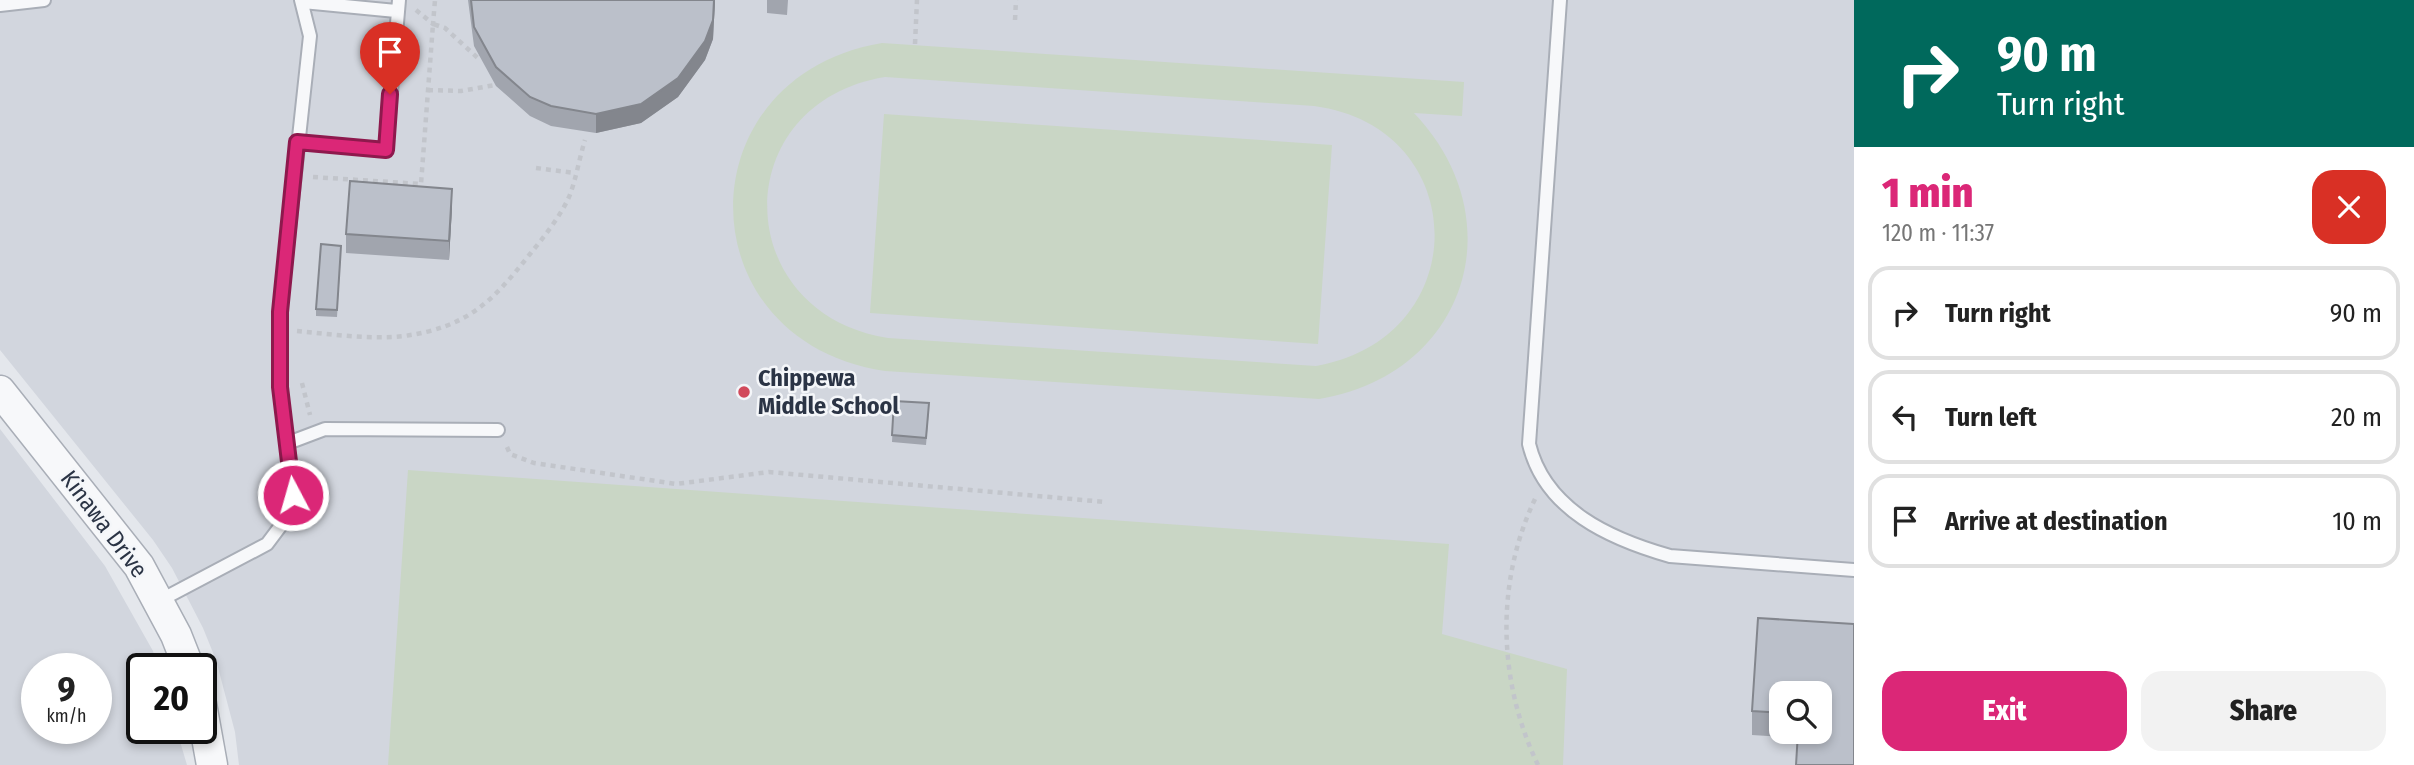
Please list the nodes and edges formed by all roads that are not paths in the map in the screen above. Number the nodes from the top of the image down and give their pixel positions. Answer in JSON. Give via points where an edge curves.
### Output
{"nodes":[{"id":1,"x":44,"y":0,"type":"edge"},
{"id":2,"x":1560,"y":0,"type":"edge"},
{"id":3,"x":26,"y":1,"type":"edge"},
{"id":4,"x":302,"y":1,"type":"edge"},
{"id":5,"x":0,"y":5,"type":"edge"},
{"id":6,"x":398,"y":5,"type":"edge"},
{"id":7,"x":297,"y":142,"type":"junction"},
{"id":8,"x":0,"y":391,"type":"edge"},
{"id":9,"x":498,"y":430,"type":"dead end"},
{"id":10,"x":288,"y":443,"type":"junction"},
{"id":11,"x":1854,"y":570,"type":"edge"},
{"id":12,"x":159,"y":601,"type":"junction"},
{"id":13,"x":183,"y":653,"type":"edge"},
{"id":14,"x":208,"y":744,"type":"edge"},
{"id":15,"x":212,"y":765,"type":"edge"}],
"edges":[{"from":1,"to":3,"type":"lane"},
{"from":2,"to":11,"type":"lane","via":[[1529,444],[1543,483],[1600,528],[1670,556]]},
{"from":3,"to":5,"type":"lane"},
{"from":4,"to":6,"type":"lane"},
{"from":4,"to":7,"type":"lane","via":[[310,36]]},
{"from":6,"to":7,"type":"lane","via":[[386,150]]},
{"from":7,"to":10,"type":"lane","via":[[280,312],[280,387]]},
{"from":8,"to":12,"type":"street","name":"Kinawa Drive","via":[[139,566]]},
{"from":9,"to":10,"type":"lane","via":[[325,429]]},
{"from":10,"to":12,"type":"lane","via":[[293,495],[285,520],[267,544]]},
{"from":12,"to":13,"type":"street","name":"Kinawa Drive"},
{"from":14,"to":15,"type":"street"}]}
